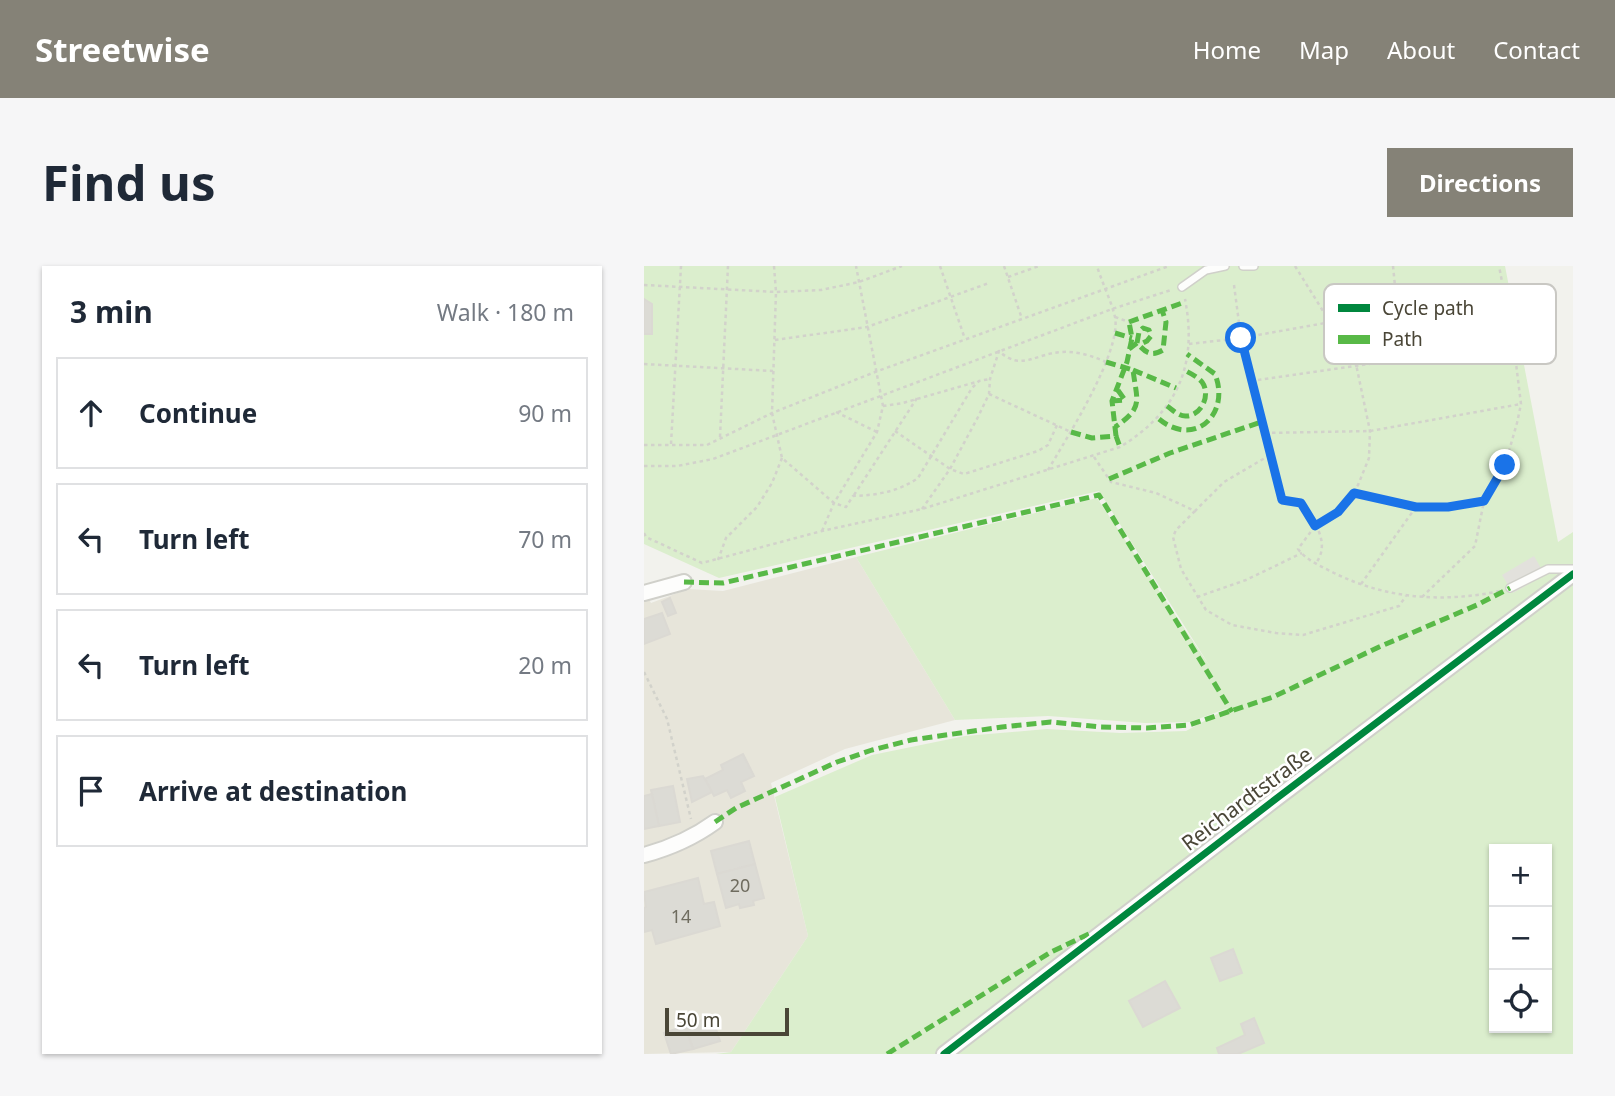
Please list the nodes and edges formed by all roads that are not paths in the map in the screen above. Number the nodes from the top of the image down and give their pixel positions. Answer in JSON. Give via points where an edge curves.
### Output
{"nodes":[{"id":1,"x":1226,"y":266,"type":"edge"},
{"id":2,"x":1243,"y":266,"type":"edge"},
{"id":3,"x":1254,"y":266,"type":"edge"},
{"id":4,"x":1182,"y":287,"type":"road end"},
{"id":5,"x":1573,"y":571,"type":"edge"},
{"id":6,"x":684,"y":582,"type":"dead end"},
{"id":7,"x":1506,"y":589,"type":"road end"},
{"id":8,"x":644,"y":593,"type":"edge"},
{"id":9,"x":715,"y":822,"type":"dead end"},
{"id":10,"x":644,"y":855,"type":"edge"},
{"id":11,"x":944,"y":1054,"type":"edge"}],
"edges":[{"from":1,"to":4,"type":"lane","via":[[1206,270]]},
{"from":2,"to":3,"type":"lane"},
{"from":5,"to":7,"type":"lane","via":[[1548,569]]},
{"from":5,"to":11,"type":"street","name":"Reichardtstraße"},
{"from":6,"to":8,"type":"street"},
{"from":9,"to":10,"type":"street","via":[[696,836]]}]}
